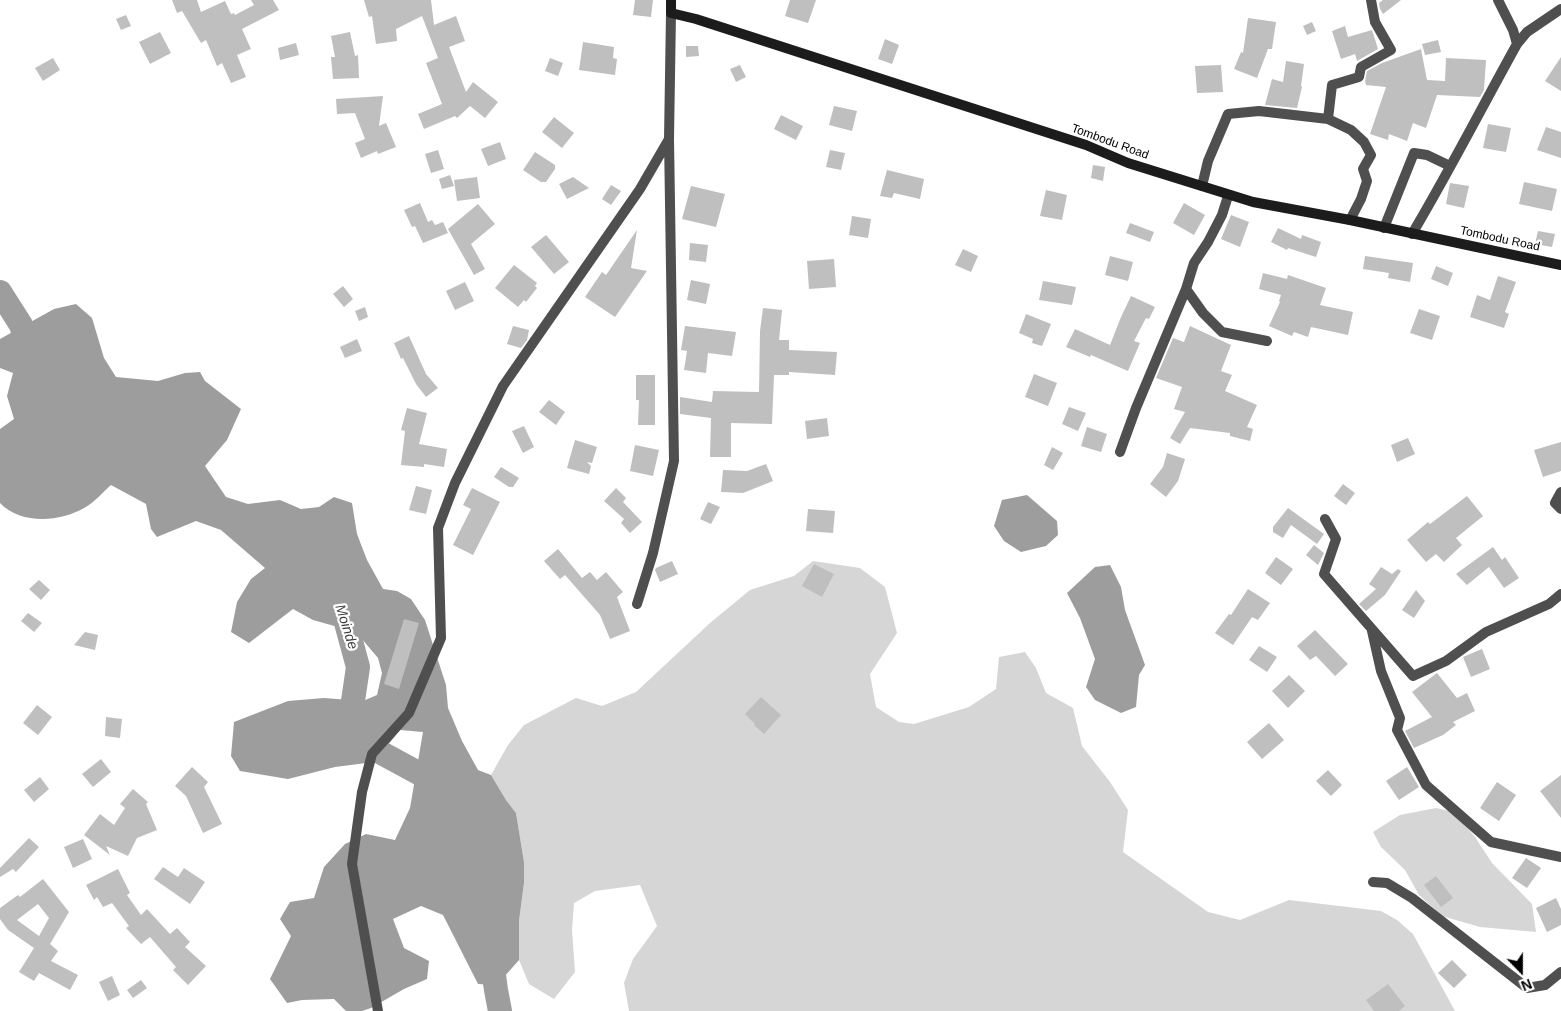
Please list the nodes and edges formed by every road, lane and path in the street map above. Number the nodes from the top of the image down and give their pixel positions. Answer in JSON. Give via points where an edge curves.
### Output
{"nodes":[{"id":1,"x":671,"y":0,"type":"edge"},
{"id":2,"x":1370,"y":0,"type":"edge"},
{"id":3,"x":1498,"y":0,"type":"edge"},
{"id":4,"x":1561,"y":9,"type":"edge"},
{"id":5,"x":671,"y":13,"type":"junction"},
{"id":6,"x":1517,"y":44,"type":"junction"},
{"id":7,"x":1328,"y":119,"type":"junction"},
{"id":8,"x":669,"y":139,"type":"junction"},
{"id":9,"x":1450,"y":166,"type":"junction"},
{"id":10,"x":1202,"y":186,"type":"junction"},
{"id":11,"x":1228,"y":196,"type":"junction"},
{"id":12,"x":1350,"y":220,"type":"junction"},
{"id":13,"x":1384,"y":228,"type":"junction"},
{"id":14,"x":1412,"y":234,"type":"junction"},
{"id":15,"x":1561,"y":264,"type":"edge"},
{"id":16,"x":1186,"y":289,"type":"junction"},
{"id":17,"x":1266,"y":341,"type":"dead end"},
{"id":18,"x":1120,"y":452,"type":"dead end"},
{"id":19,"x":1561,"y":492,"type":"edge"},
{"id":20,"x":1561,"y":508,"type":"edge"},
{"id":21,"x":1325,"y":519,"type":"dead end"},
{"id":22,"x":1561,"y":594,"type":"edge"},
{"id":23,"x":637,"y":604,"type":"dead end"},
{"id":24,"x":1372,"y":630,"type":"junction"},
{"id":25,"x":1561,"y":857,"type":"edge"},
{"id":26,"x":1373,"y":882,"type":"dead end"},
{"id":27,"x":1561,"y":972,"type":"edge"},
{"id":28,"x":378,"y":1011,"type":"edge"}],
"edges":[{"from":1,"to":5,"type":"main road"},
{"from":2,"to":7,"type":"street","via":[[1375,22],[1390,50],[1360,67],[1358,77],[1332,85]]},
{"from":3,"to":6,"type":"street"},
{"from":4,"to":6,"type":"street","via":[[1527,32]]},
{"from":5,"to":8,"type":"street"},
{"from":5,"to":10,"type":"main road","name":"Tombodu Road","via":[[1076,142],[1128,163]]},
{"from":6,"to":9,"type":"street"},
{"from":7,"to":10,"type":"street","via":[[1259,110],[1228,114],[1208,162]]},
{"from":7,"to":12,"type":"street","via":[[1352,130],[1371,155],[1363,169],[1367,182]]},
{"from":8,"to":23,"type":"street","via":[[674,461]]},
{"from":8,"to":28,"type":"street","via":[[640,189],[503,386],[455,483],[438,528],[441,638],[409,713],[372,754],[362,792],[352,864]]},
{"from":9,"to":13,"type":"street","via":[[1414,153]]},
{"from":9,"to":14,"type":"street"},
{"from":10,"to":11,"type":"main road","name":"Tombodu Road"},
{"from":11,"to":12,"type":"main road","name":"Tombodu Road"},
{"from":11,"to":16,"type":"street","via":[[1222,215],[1194,263]]},
{"from":12,"to":13,"type":"main road","name":"Tombodu Road"},
{"from":13,"to":14,"type":"main road","name":"Tombodu Road"},
{"from":14,"to":15,"type":"main road","name":"Tombodu Road"},
{"from":16,"to":17,"type":"street","via":[[1222,332]]},
{"from":16,"to":18,"type":"street"},
{"from":19,"to":20,"type":"street","via":[[1555,503]]},
{"from":21,"to":24,"type":"street","via":[[1336,539],[1324,574]]},
{"from":22,"to":24,"type":"street","via":[[1549,604],[1486,632],[1446,661],[1413,676]]},
{"from":24,"to":25,"type":"street","via":[[1381,671],[1400,718],[1397,730],[1426,785],[1491,842]]},
{"from":26,"to":27,"type":"street","via":[[1387,883],[1412,898],[1528,988],[1545,985]]}]}
